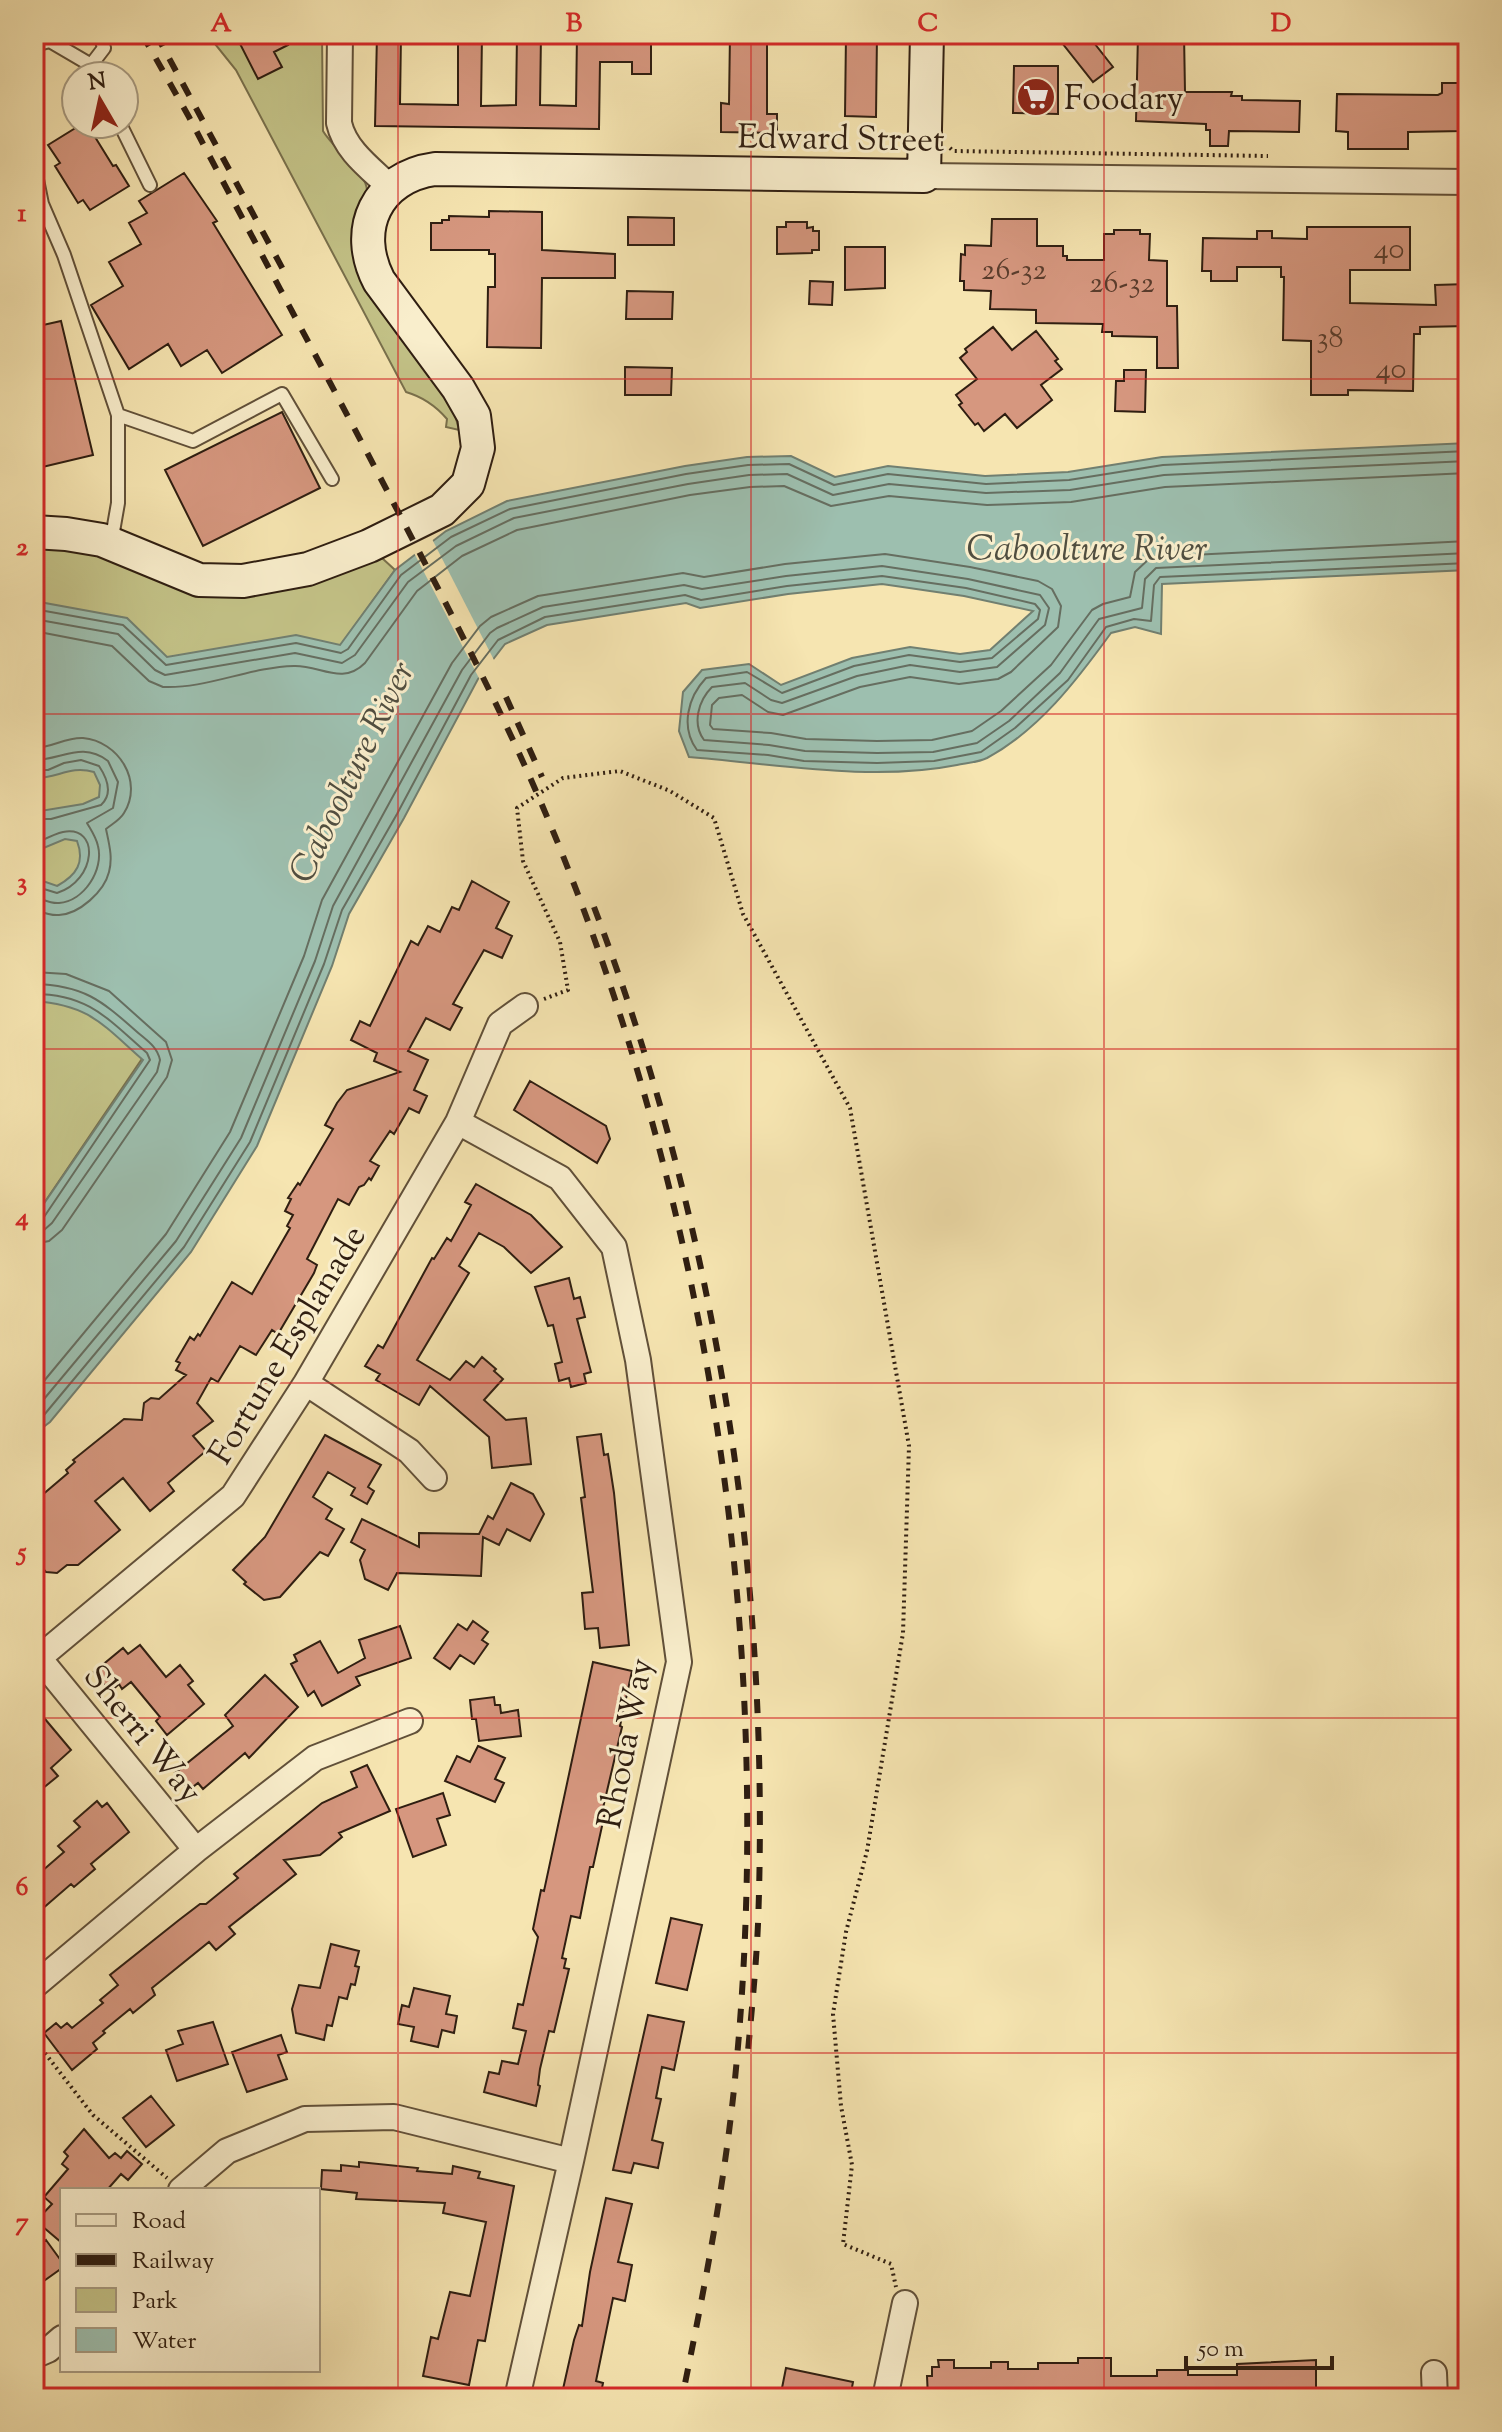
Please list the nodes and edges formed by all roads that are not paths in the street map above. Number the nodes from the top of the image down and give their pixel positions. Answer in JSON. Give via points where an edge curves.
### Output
{"nodes":[{"id":1,"x":100,"y":34,"type":"edge"},
{"id":2,"x":340,"y":34,"type":"edge"},
{"id":3,"x":927,"y":34,"type":"edge"},
{"id":4,"x":34,"y":45,"type":"edge"},
{"id":5,"x":78,"y":60,"type":"edge"},
{"id":6,"x":99,"y":60,"type":"edge"},
{"id":7,"x":128,"y":140,"type":"edge"},
{"id":8,"x":34,"y":165,"type":"edge"},
{"id":9,"x":924,"y":176,"type":"junction"},
{"id":10,"x":1468,"y":182,"type":"edge"},
{"id":11,"x":150,"y":185,"type":"dead end"},
{"id":12,"x":390,"y":187,"type":"junction"},
{"id":13,"x":118,"y":415,"type":"junction"},
{"id":14,"x":332,"y":479,"type":"dead end"},
{"id":15,"x":34,"y":532,"type":"edge"},
{"id":16,"x":111,"y":544,"type":"junction"},
{"id":17,"x":525,"y":1006,"type":"road end"},
{"id":18,"x":458,"y":1122,"type":"junction"},
{"id":19,"x":306,"y":1383,"type":"junction"},
{"id":20,"x":434,"y":1478,"type":"dead end"},
{"id":21,"x":37,"y":1660,"type":"edge"},
{"id":22,"x":410,"y":1721,"type":"dead end"},
{"id":23,"x":196,"y":1850,"type":"junction"},
{"id":24,"x":34,"y":1986,"type":"edge"},
{"id":25,"x":571,"y":2161,"type":"junction"},
{"id":26,"x":183,"y":2188,"type":"edge"},
{"id":27,"x":905,"y":2303,"type":"road end"},
{"id":28,"x":60,"y":2340,"type":"edge"},
{"id":29,"x":34,"y":2356,"type":"edge"},
{"id":30,"x":1434,"y":2373,"type":"dead end"},
{"id":31,"x":517,"y":2398,"type":"edge"},
{"id":32,"x":885,"y":2398,"type":"edge"},
{"id":33,"x":1435,"y":2398,"type":"edge"}],
"edges":[{"from":1,"to":6,"type":"lane","via":[[104,48]]},
{"from":2,"to":12,"type":"street","via":[[341,132]]},
{"from":3,"to":9,"type":"street"},
{"from":4,"to":5,"type":"lane","via":[[50,41]]},
{"from":7,"to":11,"type":"lane"},
{"from":8,"to":13,"type":"lane","via":[[42,204]]},
{"from":9,"to":10,"type":"street","name":"Edward Street"},
{"from":9,"to":12,"type":"street","name":"Edward Street","via":[[435,169],[404,177]]},
{"from":12,"to":16,"type":"street","via":[[371,221],[372,267],[474,416],[478,448],[468,484],[442,510],[369,546],[308,569],[243,581],[199,580]]},
{"from":13,"to":14,"type":"lane","via":[[193,441],[282,394]]},
{"from":13,"to":16,"type":"lane","via":[[118,503]]},
{"from":15,"to":16,"type":"street"},
{"from":17,"to":18,"type":"street","name":"Fortune Esplanade","via":[[500,1024]]},
{"from":18,"to":19,"type":"street","name":"Fortune Esplanade"},
{"from":18,"to":25,"type":"street","name":"Rhoda Way","via":[[560,1178],[614,1247],[638,1360],[679,1662]]},
{"from":19,"to":20,"type":"street","via":[[409,1451]]},
{"from":19,"to":21,"type":"street","name":"Fortune Esplanade","via":[[233,1496]]},
{"from":21,"to":23,"type":"street","name":"Sherri Way"},
{"from":22,"to":23,"type":"street","via":[[315,1758]]},
{"from":23,"to":24,"type":"street"},
{"from":25,"to":26,"type":"street","via":[[394,2117],[305,2119],[227,2151]]},
{"from":25,"to":31,"type":"street","name":"Rhoda Way"},
{"from":27,"to":32,"type":"street"},
{"from":28,"to":29,"type":"street"},
{"from":30,"to":33,"type":"street"}]}
